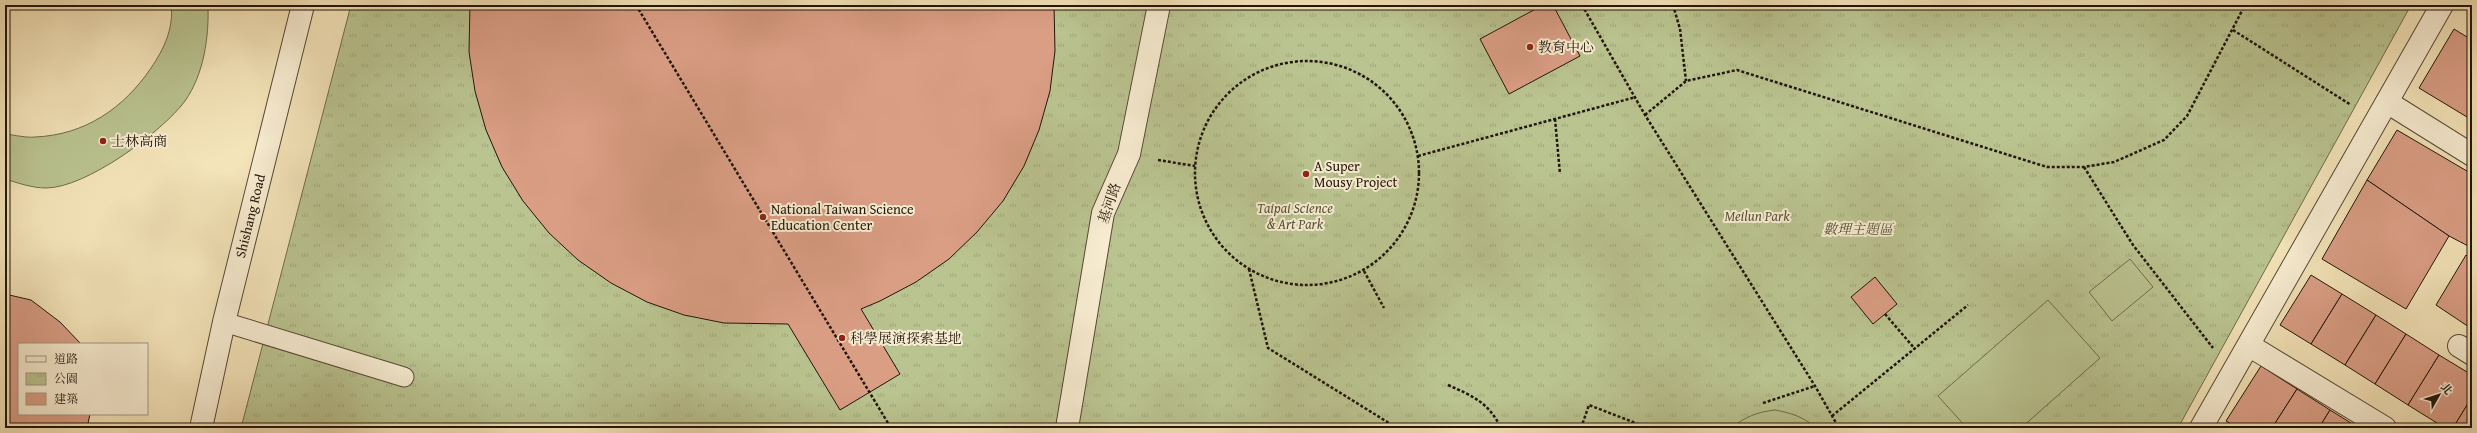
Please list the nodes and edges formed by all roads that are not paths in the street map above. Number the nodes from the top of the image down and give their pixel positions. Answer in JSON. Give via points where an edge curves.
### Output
{"nodes":[{"id":1,"x":303,"y":5,"type":"edge"},
{"id":2,"x":1159,"y":5,"type":"edge"},
{"id":3,"x":2442,"y":5,"type":"edge"},
{"id":4,"x":2387,"y":102,"type":"junction"},
{"id":5,"x":2472,"y":155,"type":"edge"},
{"id":6,"x":224,"y":322,"type":"junction"},
{"id":7,"x":2250,"y":346,"type":"junction"},
{"id":8,"x":404,"y":377,"type":"dead end"},
{"id":9,"x":201,"y":428,"type":"edge"},
{"id":10,"x":1067,"y":428,"type":"edge"},
{"id":11,"x":2201,"y":428,"type":"edge"},
{"id":12,"x":2385,"y":428,"type":"edge"}],
"edges":[{"from":1,"to":6,"type":"street","name":"Shishang Road"},
{"from":2,"to":10,"type":"street","name":"基河路","via":[[1129,154],[1103,213]]},
{"from":3,"to":4,"type":"street"},
{"from":4,"to":5,"type":"street"},
{"from":4,"to":7,"type":"street"},
{"from":6,"to":8,"type":"lane"},
{"from":6,"to":9,"type":"street","name":"Shishang Road"},
{"from":7,"to":11,"type":"street"},
{"from":7,"to":12,"type":"street"}]}
